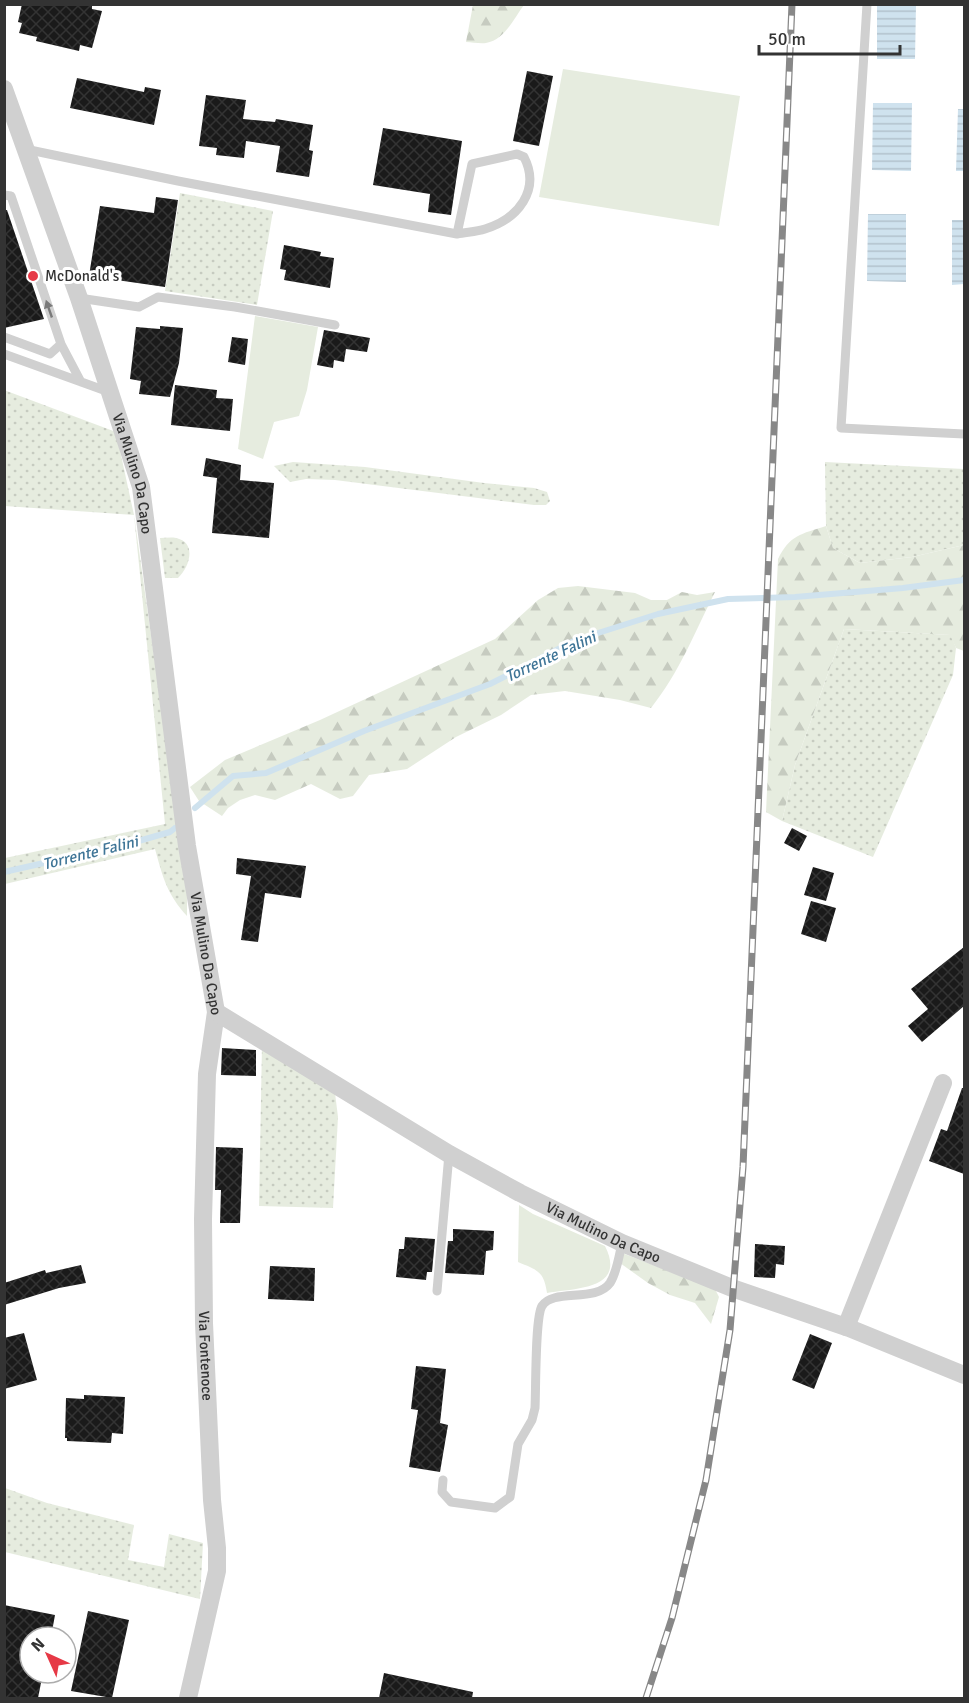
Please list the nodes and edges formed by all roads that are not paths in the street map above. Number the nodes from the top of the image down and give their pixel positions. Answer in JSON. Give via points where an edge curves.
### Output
{"nodes":[{"id":1,"x":867,"y":4,"type":"edge"},
{"id":2,"x":4,"y":89,"type":"edge"},
{"id":3,"x":26,"y":148,"type":"junction"},
{"id":4,"x":4,"y":195,"type":"edge"},
{"id":5,"x":457,"y":234,"type":"junction"},
{"id":6,"x":79,"y":298,"type":"junction"},
{"id":7,"x":335,"y":325,"type":"dead end"},
{"id":8,"x":4,"y":337,"type":"edge"},
{"id":9,"x":61,"y":344,"type":"junction"},
{"id":10,"x":4,"y":354,"type":"edge"},
{"id":11,"x":81,"y":382,"type":"junction"},
{"id":12,"x":110,"y":392,"type":"junction"},
{"id":13,"x":964,"y":434,"type":"edge"},
{"id":14,"x":216,"y":1012,"type":"junction"},
{"id":15,"x":943,"y":1083,"type":"dead end"},
{"id":16,"x":449,"y":1154,"type":"junction"},
{"id":17,"x":622,"y":1243,"type":"junction"},
{"id":18,"x":437,"y":1291,"type":"dead end"},
{"id":19,"x":846,"y":1327,"type":"junction"},
{"id":20,"x":964,"y":1375,"type":"edge"},
{"id":21,"x":443,"y":1480,"type":"dead end"},
{"id":22,"x":188,"y":1698,"type":"edge"}],
"edges":[{"from":1,"to":13,"type":"lane","via":[[841,428]]},
{"from":2,"to":3,"type":"street","name":"Via Mulino Da Capo"},
{"from":3,"to":5,"type":"lane"},
{"from":3,"to":6,"type":"street","name":"Via Mulino Da Capo"},
{"from":9,"to":4,"type":"lane","one_way":true,"via":[[11,196]]},
{"from":5,"to":5,"type":"lane","via":[[486,229],[509,218],[521,205],[531,178],[524,157],[517,154],[472,164]]},
{"from":6,"to":7,"type":"lane","via":[[139,307],[158,297]]},
{"from":6,"to":12,"type":"street","name":"Via Mulino Da Capo"},
{"from":8,"to":9,"type":"lane","via":[[50,354]]},
{"from":9,"to":11,"type":"lane"},
{"from":10,"to":11,"type":"lane"},
{"from":11,"to":12,"type":"lane"},
{"from":12,"to":14,"type":"street","name":"Via Mulino Da Capo","via":[[141,487],[187,846]]},
{"from":14,"to":16,"type":"street","name":"Via Mulino Da Capo"},
{"from":14,"to":22,"type":"street","name":"Via Fontenoce","via":[[207,1074],[203,1220],[205,1347],[217,1570]]},
{"from":15,"to":19,"type":"street"},
{"from":16,"to":17,"type":"street","name":"Via Mulino Da Capo","via":[[520,1194]]},
{"from":16,"to":18,"type":"lane"},
{"from":17,"to":19,"type":"street","name":"Via Mulino Da Capo","via":[[732,1288]]},
{"from":17,"to":21,"type":"lane","via":[[609,1285],[599,1292],[549,1300],[543,1305],[535,1408],[518,1444],[510,1497],[495,1508],[451,1502],[442,1492]]},
{"from":19,"to":20,"type":"street","name":"Via Mulino Da Capo"}]}
